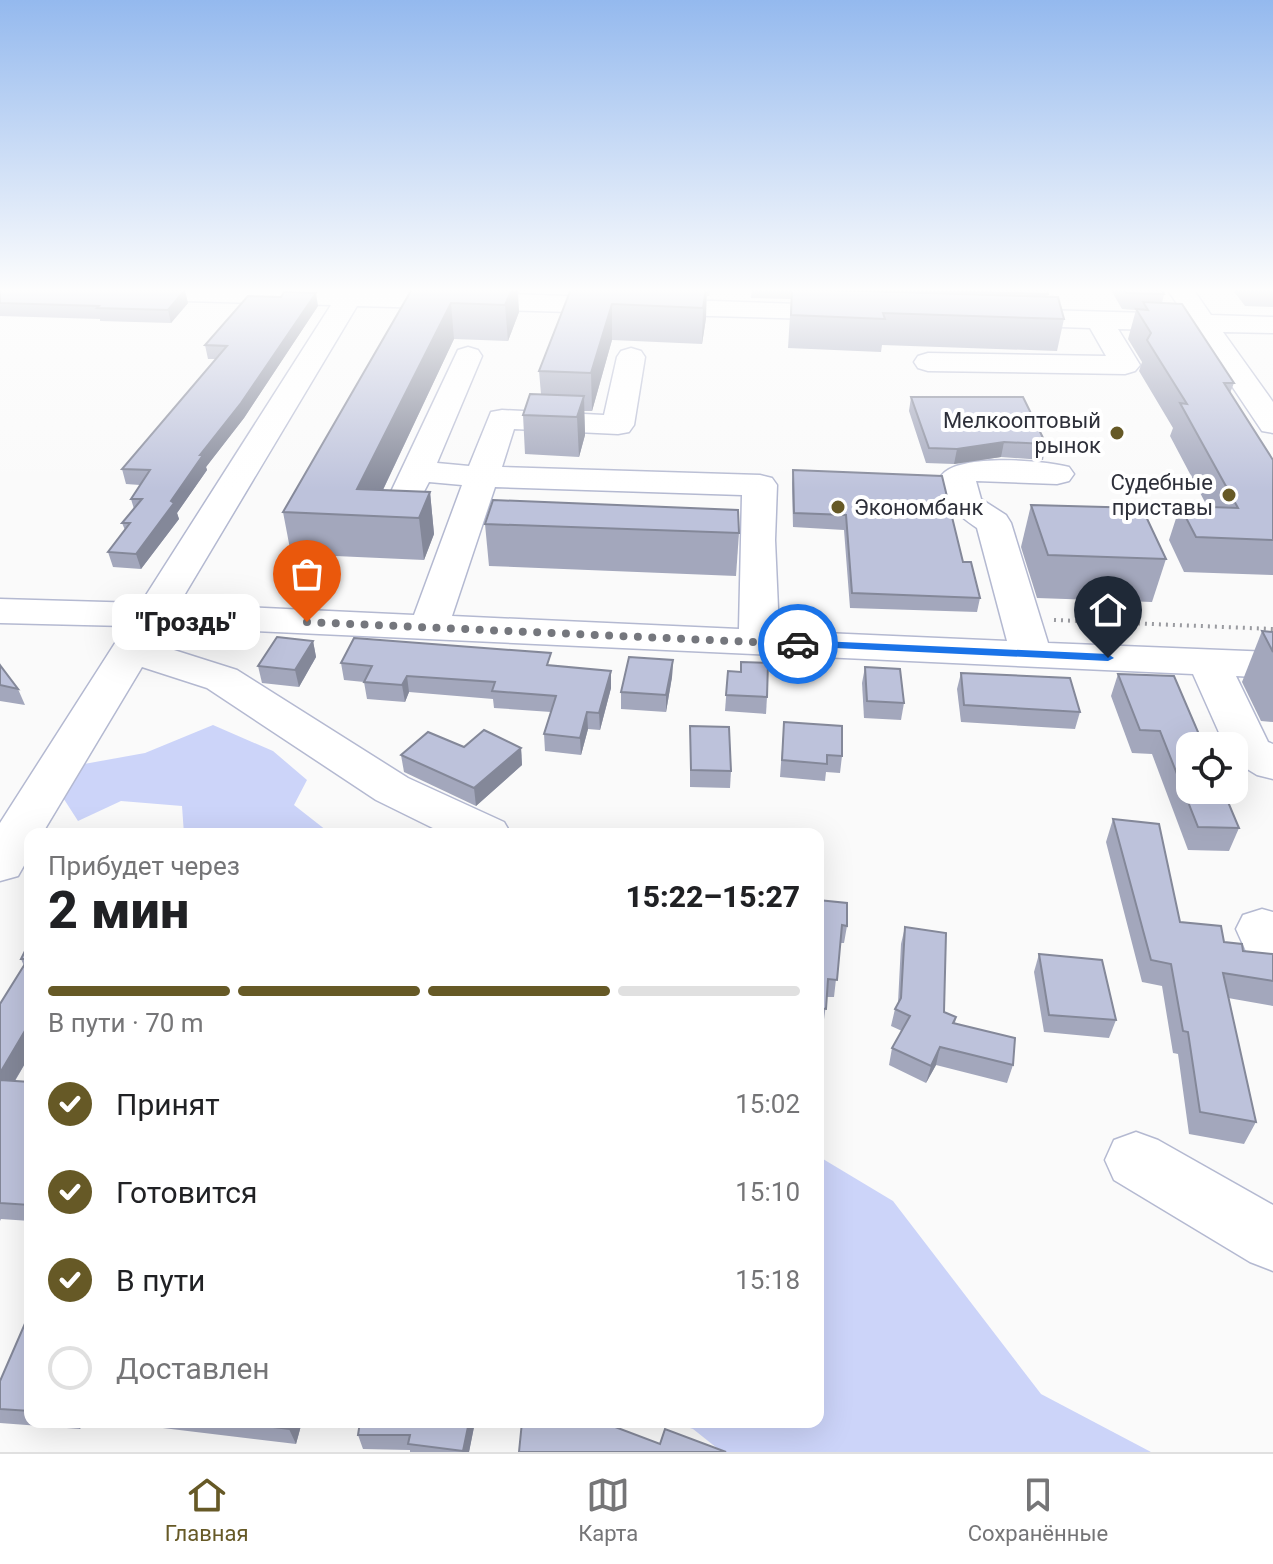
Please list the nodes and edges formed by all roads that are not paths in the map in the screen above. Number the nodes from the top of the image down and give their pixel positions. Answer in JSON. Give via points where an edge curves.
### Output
{"nodes":[{"id":1,"x":468,"y":356,"type":"dead end"},
{"id":2,"x":312,"y":357,"type":"edge"},
{"id":3,"x":631,"y":357,"type":"dead end"},
{"id":4,"x":1120,"y":357,"type":"edge"},
{"id":5,"x":1227,"y":357,"type":"edge"},
{"id":6,"x":928,"y":362,"type":"dead end"},
{"id":7,"x":1273,"y":424,"type":"edge"},
{"id":8,"x":417,"y":471,"type":"junction"},
{"id":9,"x":1057,"y":474,"type":"dead end"},
{"id":10,"x":482,"y":477,"type":"junction"},
{"id":11,"x":396,"y":518,"type":"edge"},
{"id":12,"x":0,"y":611,"type":"edge"},
{"id":13,"x":429,"y":627,"type":"junction"},
{"id":14,"x":142,"y":632,"type":"junction"},
{"id":15,"x":1026,"y":636,"type":"junction"},
{"id":16,"x":759,"y":642,"type":"junction"},
{"id":17,"x":1208,"y":662,"type":"junction"},
{"id":18,"x":1273,"y":665,"type":"edge"},
{"id":19,"x":1273,"y":764,"type":"edge"},
{"id":20,"x":474,"y":828,"type":"edge"},
{"id":21,"x":0,"y":863,"type":"edge"},
{"id":22,"x":1136,"y":1160,"type":"dead end"},
{"id":23,"x":1273,"y":1240,"type":"edge"}],
"edges":[{"from":1,"to":8,"type":"street"},
{"from":2,"to":14,"type":"street"},
{"from":3,"to":10,"type":"street","via":[[618,425],[502,419]]},
{"from":4,"to":6,"type":"street","via":[[1125,365]]},
{"from":5,"to":7,"type":"street"},
{"from":8,"to":10,"type":"street"},
{"from":8,"to":11,"type":"street"},
{"from":9,"to":15,"type":"street","via":[[958,476],[965,504],[1008,524]]},
{"from":10,"to":13,"type":"street","via":[[480,528]]},
{"from":10,"to":16,"type":"street","via":[[760,485],[741,539]]},
{"from":12,"to":14,"type":"street"},
{"from":13,"to":14,"type":"street"},
{"from":13,"to":16,"type":"street"},
{"from":14,"to":20,"type":"street","via":[[392,789]]},
{"from":14,"to":21,"type":"street"},
{"from":15,"to":16,"type":"street"},
{"from":15,"to":17,"type":"street"},
{"from":17,"to":18,"type":"street"},
{"from":17,"to":19,"type":"street","via":[[1250,751]]},
{"from":22,"to":23,"type":"street"}]}
